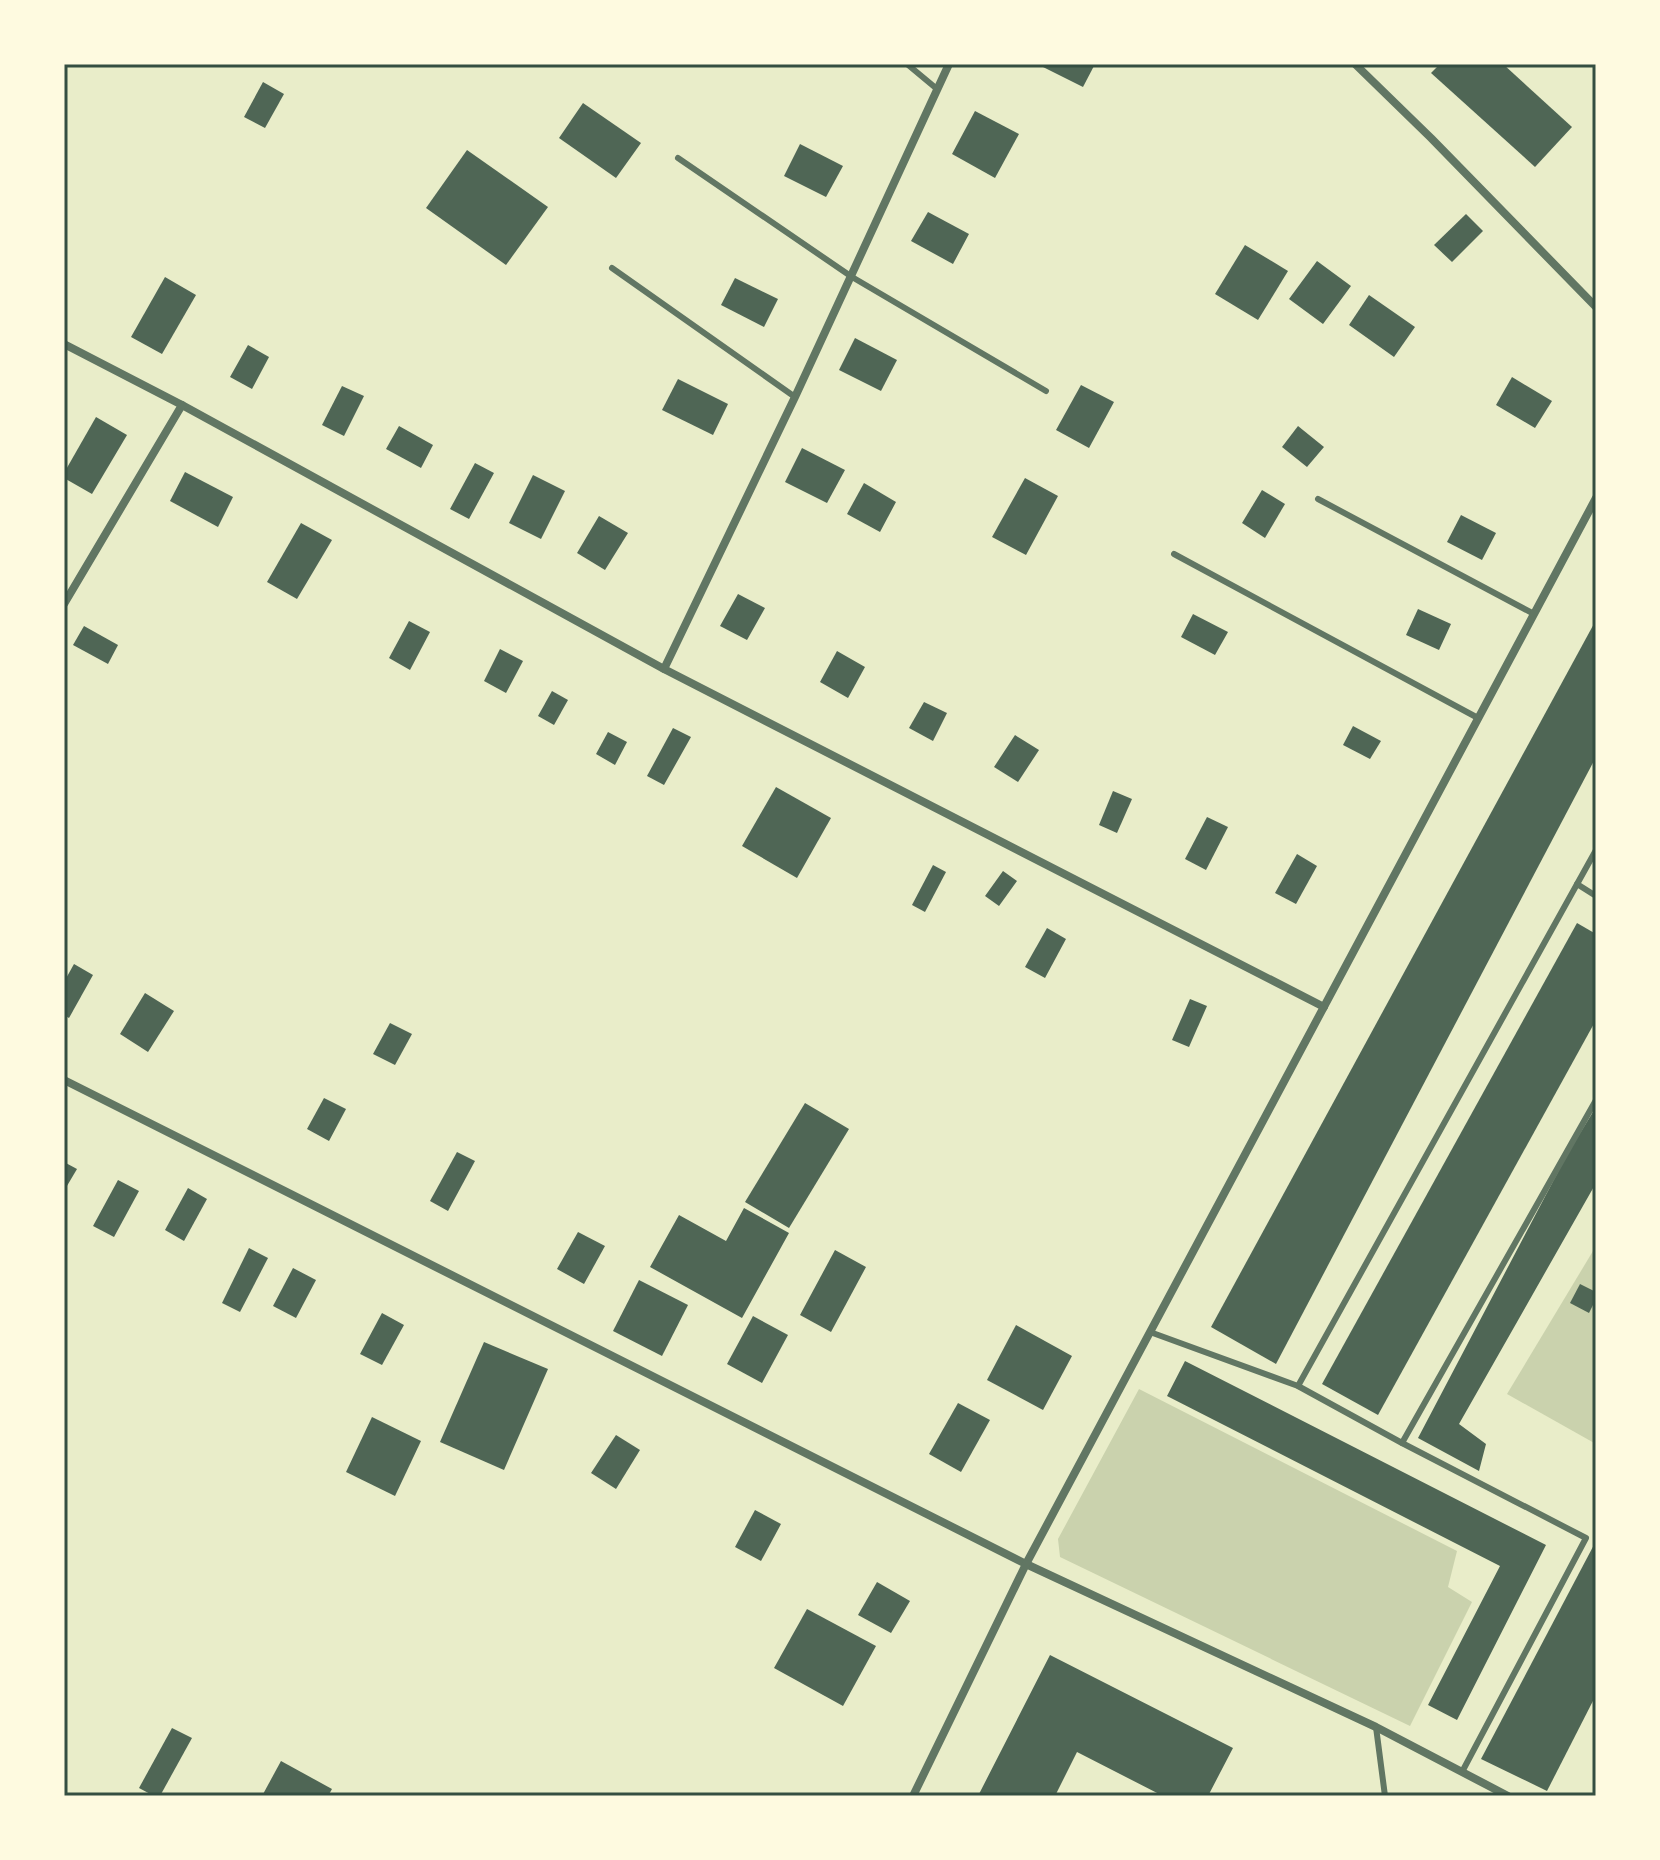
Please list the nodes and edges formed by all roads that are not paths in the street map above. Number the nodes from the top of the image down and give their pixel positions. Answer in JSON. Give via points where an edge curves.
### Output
{"nodes":[{"id":1,"x":907,"y":64,"type":"edge"},
{"id":2,"x":949,"y":64,"type":"edge"},
{"id":3,"x":1358,"y":65,"type":"edge"},
{"id":4,"x":937,"y":89,"type":"junction"},
{"id":5,"x":678,"y":158,"type":"dead end"},
{"id":6,"x":612,"y":268,"type":"dead end"},
{"id":7,"x":852,"y":277,"type":"junction"},
{"id":8,"x":1596,"y":307,"type":"edge"},
{"id":9,"x":64,"y":344,"type":"edge"},
{"id":10,"x":1046,"y":391,"type":"dead end"},
{"id":11,"x":795,"y":397,"type":"junction"},
{"id":12,"x":182,"y":405,"type":"junction"},
{"id":13,"x":1596,"y":498,"type":"edge"},
{"id":14,"x":1318,"y":499,"type":"dead end"},
{"id":15,"x":1174,"y":554,"type":"dead end"},
{"id":16,"x":64,"y":604,"type":"edge"},
{"id":17,"x":1534,"y":614,"type":"junction"},
{"id":18,"x":664,"y":669,"type":"junction"},
{"id":19,"x":1478,"y":718,"type":"junction"},
{"id":20,"x":1596,"y":850,"type":"edge"},
{"id":21,"x":1577,"y":884,"type":"junction"},
{"id":22,"x":1596,"y":896,"type":"edge"},
{"id":23,"x":1324,"y":1007,"type":"junction"},
{"id":24,"x":64,"y":1080,"type":"edge"},
{"id":25,"x":1596,"y":1100,"type":"edge"},
{"id":26,"x":1150,"y":1332,"type":"junction"},
{"id":27,"x":1298,"y":1386,"type":"junction"},
{"id":28,"x":1402,"y":1443,"type":"junction"},
{"id":29,"x":1026,"y":1564,"type":"junction"},
{"id":30,"x":1376,"y":1727,"type":"junction"},
{"id":31,"x":1462,"y":1772,"type":"junction"},
{"id":32,"x":913,"y":1796,"type":"edge"},
{"id":33,"x":1385,"y":1796,"type":"edge"},
{"id":34,"x":1508,"y":1796,"type":"edge"}],
"edges":[{"from":1,"to":4,"type":"lane"},
{"from":2,"to":4,"type":"street"},
{"from":3,"to":8,"type":"street"},
{"from":4,"to":7,"type":"street"},
{"from":5,"to":7,"type":"lane"},
{"from":6,"to":11,"type":"lane"},
{"from":7,"to":10,"type":"lane"},
{"from":7,"to":11,"type":"street"},
{"from":9,"to":12,"type":"street"},
{"from":11,"to":18,"type":"street"},
{"from":12,"to":16,"type":"street"},
{"from":12,"to":18,"type":"street"},
{"from":13,"to":17,"type":"street"},
{"from":14,"to":17,"type":"lane"},
{"from":15,"to":19,"type":"lane"},
{"from":17,"to":19,"type":"street"},
{"from":18,"to":23,"type":"street"},
{"from":19,"to":23,"type":"street"},
{"from":20,"to":21,"type":"lane"},
{"from":21,"to":22,"type":"lane"},
{"from":21,"to":27,"type":"lane"},
{"from":23,"to":26,"type":"street"},
{"from":24,"to":29,"type":"street"},
{"from":25,"to":28,"type":"lane"},
{"from":26,"to":27,"type":"lane"},
{"from":26,"to":29,"type":"street"},
{"from":27,"to":28,"type":"lane"},
{"from":28,"to":31,"type":"lane","via":[[1586,1538]]},
{"from":29,"to":30,"type":"street"},
{"from":29,"to":32,"type":"street"},
{"from":30,"to":31,"type":"street"},
{"from":30,"to":33,"type":"lane"},
{"from":31,"to":34,"type":"street"}]}
